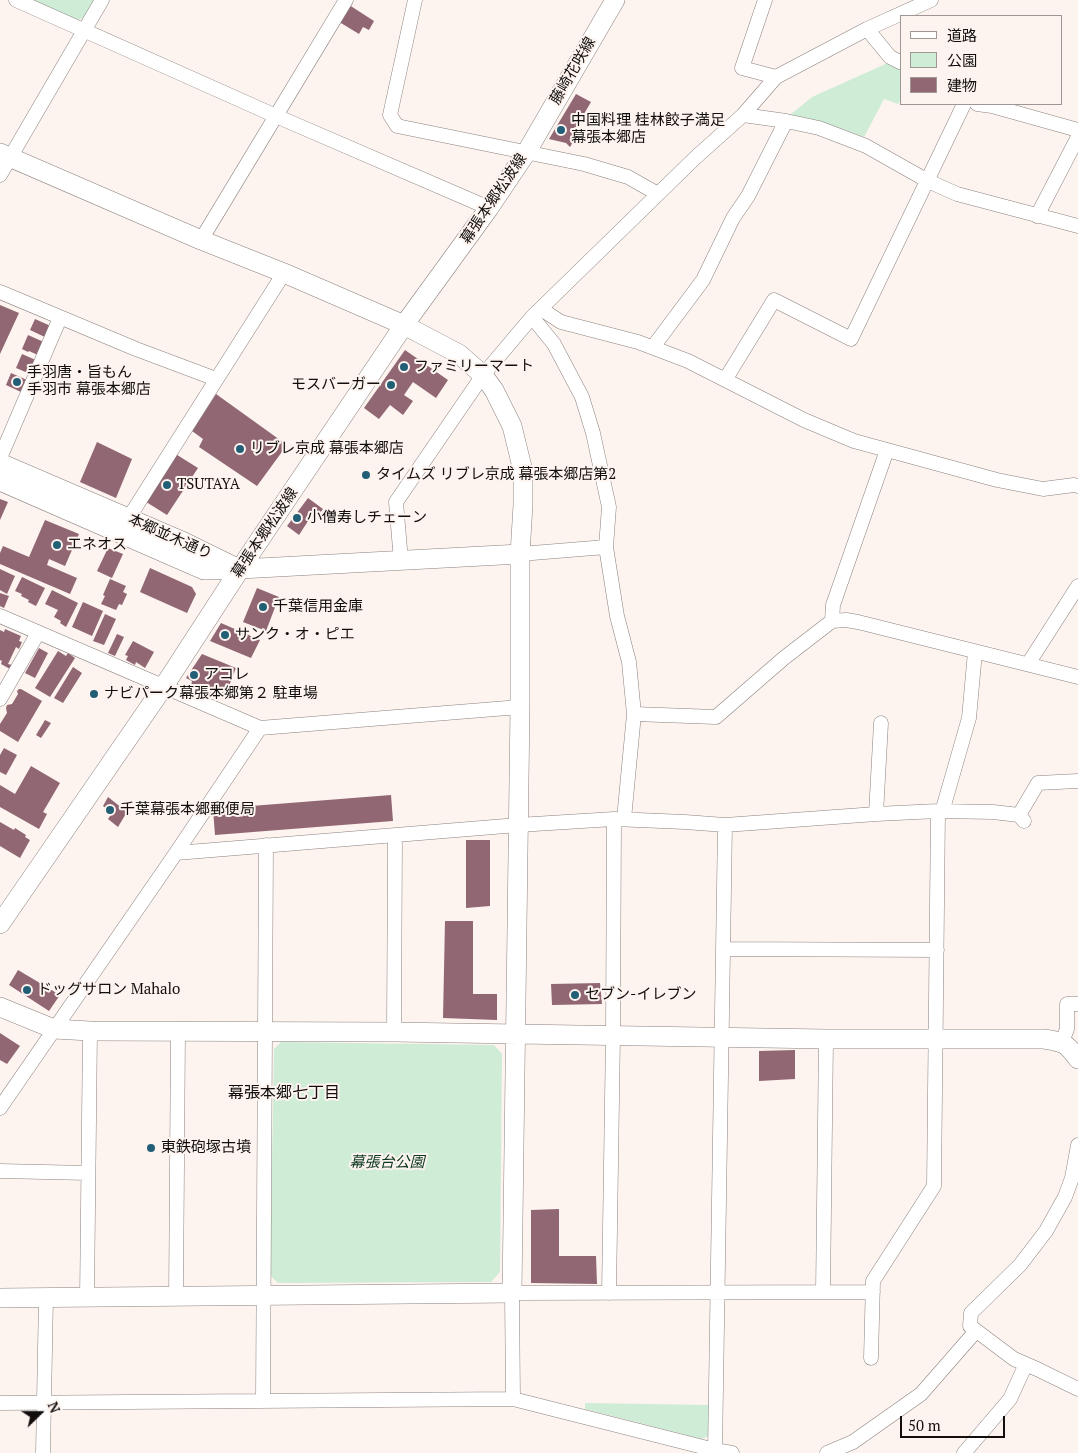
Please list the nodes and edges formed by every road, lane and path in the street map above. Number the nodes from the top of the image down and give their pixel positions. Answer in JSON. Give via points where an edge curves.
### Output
{"nodes":[{"id":1,"x":16,"y":0,"type":"edge"},
{"id":2,"x":102,"y":0,"type":"edge"},
{"id":3,"x":415,"y":0,"type":"edge"},
{"id":4,"x":615,"y":0,"type":"edge"},
{"id":5,"x":765,"y":0,"type":"edge"},
{"id":6,"x":931,"y":0,"type":"edge"},
{"id":7,"x":342,"y":1,"type":"edge"},
{"id":8,"x":867,"y":29,"type":"junction"},
{"id":9,"x":84,"y":30,"type":"junction"},
{"id":10,"x":900,"y":62,"type":"edge"},
{"id":11,"x":776,"y":77,"type":"junction"},
{"id":12,"x":964,"y":105,"type":"edge"},
{"id":13,"x":984,"y":105,"type":"edge"},
{"id":14,"x":744,"y":115,"type":"junction"},
{"id":15,"x":276,"y":116,"type":"junction"},
{"id":16,"x":786,"y":121,"type":"junction"},
{"id":17,"x":1078,"y":130,"type":"edge"},
{"id":18,"x":1078,"y":137,"type":"edge"},
{"id":19,"x":529,"y":148,"type":"junction"},
{"id":20,"x":5,"y":155,"type":"edge"},
{"id":21,"x":0,"y":175,"type":"edge"},
{"id":22,"x":928,"y":181,"type":"junction"},
{"id":23,"x":658,"y":194,"type":"junction"},
{"id":24,"x":489,"y":208,"type":"junction"},
{"id":25,"x":1037,"y":216,"type":"junction"},
{"id":26,"x":1078,"y":226,"type":"edge"},
{"id":27,"x":201,"y":240,"type":"junction"},
{"id":28,"x":284,"y":273,"type":"junction"},
{"id":29,"x":0,"y":292,"type":"edge"},
{"id":30,"x":537,"y":313,"type":"junction"},
{"id":31,"x":60,"y":318,"type":"junction"},
{"id":32,"x":404,"y":325,"type":"junction"},
{"id":33,"x":653,"y":347,"type":"junction"},
{"id":34,"x":483,"y":375,"type":"junction"},
{"id":35,"x":216,"y":378,"type":"junction"},
{"id":36,"x":725,"y":380,"type":"junction"},
{"id":37,"x":887,"y":450,"type":"junction"},
{"id":38,"x":0,"y":458,"type":"edge"},
{"id":39,"x":0,"y":463,"type":"edge"},
{"id":40,"x":0,"y":482,"type":"edge"},
{"id":41,"x":1077,"y":485,"type":"edge"},
{"id":42,"x":128,"y":519,"type":"junction"},
{"id":43,"x":606,"y":547,"type":"junction"},
{"id":44,"x":520,"y":554,"type":"junction"},
{"id":45,"x":401,"y":561,"type":"junction"},
{"id":46,"x":240,"y":569,"type":"junction"},
{"id":47,"x":1078,"y":586,"type":"edge"},
{"id":48,"x":0,"y":616,"type":"edge"},
{"id":49,"x":832,"y":621,"type":"junction"},
{"id":50,"x":38,"y":633,"type":"junction"},
{"id":51,"x":975,"y":652,"type":"junction"},
{"id":52,"x":1028,"y":664,"type":"junction"},
{"id":53,"x":1078,"y":677,"type":"edge"},
{"id":54,"x":164,"y":686,"type":"junction"},
{"id":55,"x":0,"y":699,"type":"edge"},
{"id":56,"x":520,"y":707,"type":"junction"},
{"id":57,"x":634,"y":714,"type":"junction"},
{"id":58,"x":881,"y":723,"type":"dead end"},
{"id":59,"x":260,"y":728,"type":"junction"},
{"id":60,"x":1078,"y":781,"type":"edge"},
{"id":61,"x":940,"y":812,"type":"junction"},
{"id":62,"x":876,"y":814,"type":"junction"},
{"id":63,"x":619,"y":819,"type":"junction"},
{"id":64,"x":518,"y":825,"type":"junction"},
{"id":65,"x":726,"y":825,"type":"junction"},
{"id":66,"x":395,"y":836,"type":"junction"},
{"id":67,"x":266,"y":845,"type":"junction"},
{"id":68,"x":176,"y":853,"type":"junction"},
{"id":69,"x":0,"y":924,"type":"edge"},
{"id":70,"x":724,"y":949,"type":"junction"},
{"id":71,"x":937,"y":950,"type":"junction"},
{"id":72,"x":1078,"y":1004,"type":"edge"},
{"id":73,"x":0,"y":1007,"type":"edge"},
{"id":74,"x":54,"y":1029,"type":"junction"},
{"id":75,"x":265,"y":1031,"type":"junction"},
{"id":76,"x":90,"y":1032,"type":"junction"},
{"id":77,"x":178,"y":1032,"type":"junction"},
{"id":78,"x":394,"y":1032,"type":"junction"},
{"id":79,"x":516,"y":1034,"type":"junction"},
{"id":80,"x":613,"y":1035,"type":"junction"},
{"id":81,"x":722,"y":1037,"type":"junction"},
{"id":82,"x":826,"y":1039,"type":"junction"},
{"id":83,"x":935,"y":1039,"type":"junction"},
{"id":84,"x":1062,"y":1042,"type":"junction"},
{"id":85,"x":1078,"y":1059,"type":"edge"},
{"id":86,"x":0,"y":1108,"type":"edge"},
{"id":87,"x":1078,"y":1145,"type":"edge"},
{"id":88,"x":0,"y":1171,"type":"edge"},
{"id":89,"x":88,"y":1173,"type":"junction"},
{"id":90,"x":718,"y":1292,"type":"junction"},
{"id":91,"x":823,"y":1292,"type":"junction"},
{"id":92,"x":873,"y":1292,"type":"junction"},
{"id":93,"x":512,"y":1293,"type":"junction"},
{"id":94,"x":609,"y":1293,"type":"junction"},
{"id":95,"x":264,"y":1296,"type":"junction"},
{"id":96,"x":46,"y":1297,"type":"junction"},
{"id":97,"x":176,"y":1297,"type":"junction"},
{"id":98,"x":0,"y":1298,"type":"edge"},
{"id":99,"x":87,"y":1298,"type":"junction"},
{"id":100,"x":976,"y":1331,"type":"junction"},
{"id":101,"x":871,"y":1358,"type":"dead end"},
{"id":102,"x":1026,"y":1364,"type":"junction"},
{"id":103,"x":1078,"y":1389,"type":"edge"},
{"id":104,"x":513,"y":1399,"type":"junction"},
{"id":105,"x":263,"y":1401,"type":"junction"},
{"id":106,"x":0,"y":1403,"type":"edge"},
{"id":107,"x":44,"y":1403,"type":"junction"},
{"id":108,"x":715,"y":1450,"type":"junction"},
{"id":109,"x":43,"y":1453,"type":"edge"},
{"id":110,"x":732,"y":1453,"type":"edge"},
{"id":111,"x":827,"y":1453,"type":"edge"},
{"id":112,"x":964,"y":1453,"type":"edge"}],
"edges":[{"from":1,"to":9,"type":"street"},
{"from":2,"to":9,"type":"street"},
{"from":3,"to":19,"type":"street","via":[[390,116],[397,126]]},
{"from":4,"to":19,"type":"street","name":"藤崎花咲線"},
{"from":5,"to":11,"type":"street","via":[[742,68]]},
{"from":6,"to":8,"type":"street"},
{"from":7,"to":15,"type":"street"},
{"from":8,"to":10,"type":"street","via":[[890,57]]},
{"from":8,"to":11,"type":"street"},
{"from":9,"to":15,"type":"street"},
{"from":9,"to":20,"type":"street"},
{"from":11,"to":14,"type":"street"},
{"from":12,"to":22,"type":"street"},
{"from":13,"to":17,"type":"street"},
{"from":14,"to":16,"type":"street"},
{"from":14,"to":23,"type":"street"},
{"from":15,"to":24,"type":"street"},
{"from":15,"to":27,"type":"street"},
{"from":16,"to":22,"type":"street","via":[[819,128],[866,146]]},
{"from":16,"to":33,"type":"street","via":[[703,280]]},
{"from":18,"to":25,"type":"street"},
{"from":19,"to":23,"type":"street","via":[[628,178]]},
{"from":19,"to":24,"type":"street","name":"幕張本郷松波線"},
{"from":20,"to":21,"type":"street"},
{"from":20,"to":27,"type":"street"},
{"from":22,"to":25,"type":"street","via":[[958,194]]},
{"from":22,"to":36,"type":"street","via":[[851,339],[774,300]]},
{"from":23,"to":30,"type":"street"},
{"from":24,"to":32,"type":"street","name":"幕張本郷松波線"},
{"from":25,"to":26,"type":"street"},
{"from":27,"to":28,"type":"street"},
{"from":28,"to":32,"type":"street"},
{"from":28,"to":35,"type":"street"},
{"from":29,"to":31,"type":"street"},
{"from":30,"to":33,"type":"street"},
{"from":30,"to":34,"type":"street"},
{"from":30,"to":43,"type":"street","via":[[582,397],[593,433],[609,507]]},
{"from":31,"to":35,"type":"street"},
{"from":31,"to":38,"type":"street"},
{"from":32,"to":34,"type":"street","via":[[460,354]]},
{"from":32,"to":46,"type":"street","name":"幕張本郷松波線"},
{"from":33,"to":36,"type":"street"},
{"from":34,"to":44,"type":"street","via":[[512,426],[523,471]]},
{"from":34,"to":45,"type":"street","via":[[396,502]]},
{"from":35,"to":42,"type":"street"},
{"from":36,"to":37,"type":"street","via":[[804,420],[854,441]]},
{"from":37,"to":41,"type":"street","via":[[1043,489]]},
{"from":37,"to":49,"type":"street","via":[[833,605]]},
{"from":39,"to":42,"type":"street","name":"本郷並木通り"},
{"from":40,"to":46,"type":"street","name":"本郷並木通り","via":[[204,570]]},
{"from":42,"to":46,"type":"street","name":"本郷並木通り"},
{"from":43,"to":44,"type":"street"},
{"from":43,"to":57,"type":"street","via":[[617,616],[629,662]]},
{"from":44,"to":45,"type":"street"},
{"from":44,"to":56,"type":"street"},
{"from":45,"to":46,"type":"street"},
{"from":46,"to":54,"type":"street","name":"幕張本郷松波線"},
{"from":47,"to":52,"type":"street"},
{"from":48,"to":50,"type":"street"},
{"from":49,"to":51,"type":"street","via":[[858,622]]},
{"from":49,"to":57,"type":"street","via":[[716,717]]},
{"from":50,"to":54,"type":"street"},
{"from":50,"to":55,"type":"street"},
{"from":51,"to":52,"type":"street"},
{"from":51,"to":61,"type":"street","via":[[969,718]]},
{"from":52,"to":53,"type":"street"},
{"from":54,"to":59,"type":"street"},
{"from":54,"to":69,"type":"street","name":"幕張本郷松波線"},
{"from":56,"to":59,"type":"street"},
{"from":56,"to":64,"type":"street"},
{"from":57,"to":63,"type":"street"},
{"from":58,"to":62,"type":"street"},
{"from":59,"to":68,"type":"street"},
{"from":60,"to":61,"type":"street","via":[[1038,783],[1022,818],[993,812]]},
{"from":61,"to":62,"type":"street"},
{"from":61,"to":71,"type":"street"},
{"from":62,"to":65,"type":"street"},
{"from":63,"to":64,"type":"street"},
{"from":63,"to":65,"type":"street"},
{"from":63,"to":80,"type":"street"},
{"from":64,"to":66,"type":"street"},
{"from":64,"to":79,"type":"street"},
{"from":65,"to":70,"type":"street"},
{"from":66,"to":67,"type":"street"},
{"from":66,"to":78,"type":"street"},
{"from":67,"to":68,"type":"street"},
{"from":67,"to":75,"type":"street"},
{"from":68,"to":74,"type":"street"},
{"from":70,"to":71,"type":"street"},
{"from":70,"to":81,"type":"street"},
{"from":71,"to":83,"type":"street"},
{"from":72,"to":84,"type":"street","via":[[1067,1004],[1067,1029]]},
{"from":73,"to":74,"type":"street"},
{"from":74,"to":76,"type":"street"},
{"from":74,"to":86,"type":"street"},
{"from":75,"to":77,"type":"street"},
{"from":75,"to":78,"type":"street"},
{"from":75,"to":95,"type":"street"},
{"from":76,"to":77,"type":"street"},
{"from":76,"to":89,"type":"street"},
{"from":77,"to":97,"type":"street"},
{"from":78,"to":79,"type":"street"},
{"from":79,"to":80,"type":"street"},
{"from":79,"to":93,"type":"street"},
{"from":80,"to":81,"type":"street"},
{"from":80,"to":94,"type":"street"},
{"from":81,"to":82,"type":"street"},
{"from":81,"to":90,"type":"street"},
{"from":82,"to":83,"type":"street"},
{"from":82,"to":91,"type":"street"},
{"from":83,"to":84,"type":"street","via":[[1044,1039]]},
{"from":83,"to":92,"type":"street","via":[[934,1186],[873,1281]]},
{"from":84,"to":85,"type":"street"},
{"from":87,"to":100,"type":"street","via":[[1065,1197],[1046,1231],[1020,1265],[971,1313],[970,1326]]},
{"from":88,"to":89,"type":"street"},
{"from":89,"to":99,"type":"street"},
{"from":90,"to":91,"type":"street"},
{"from":90,"to":94,"type":"street"},
{"from":90,"to":108,"type":"street"},
{"from":91,"to":92,"type":"street"},
{"from":92,"to":101,"type":"street"},
{"from":93,"to":94,"type":"street"},
{"from":93,"to":95,"type":"street"},
{"from":93,"to":104,"type":"street"},
{"from":95,"to":97,"type":"street"},
{"from":95,"to":105,"type":"street"},
{"from":96,"to":98,"type":"street"},
{"from":96,"to":99,"type":"street"},
{"from":96,"to":107,"type":"street"},
{"from":97,"to":99,"type":"street"},
{"from":100,"to":102,"type":"street"},
{"from":100,"to":111,"type":"street","via":[[921,1394],[853,1442]]},
{"from":102,"to":103,"type":"street"},
{"from":102,"to":112,"type":"street","via":[[1010,1399]]},
{"from":104,"to":105,"type":"street"},
{"from":104,"to":108,"type":"street"},
{"from":105,"to":107,"type":"street"},
{"from":106,"to":107,"type":"street"},
{"from":107,"to":109,"type":"street"},
{"from":108,"to":110,"type":"street"}]}
